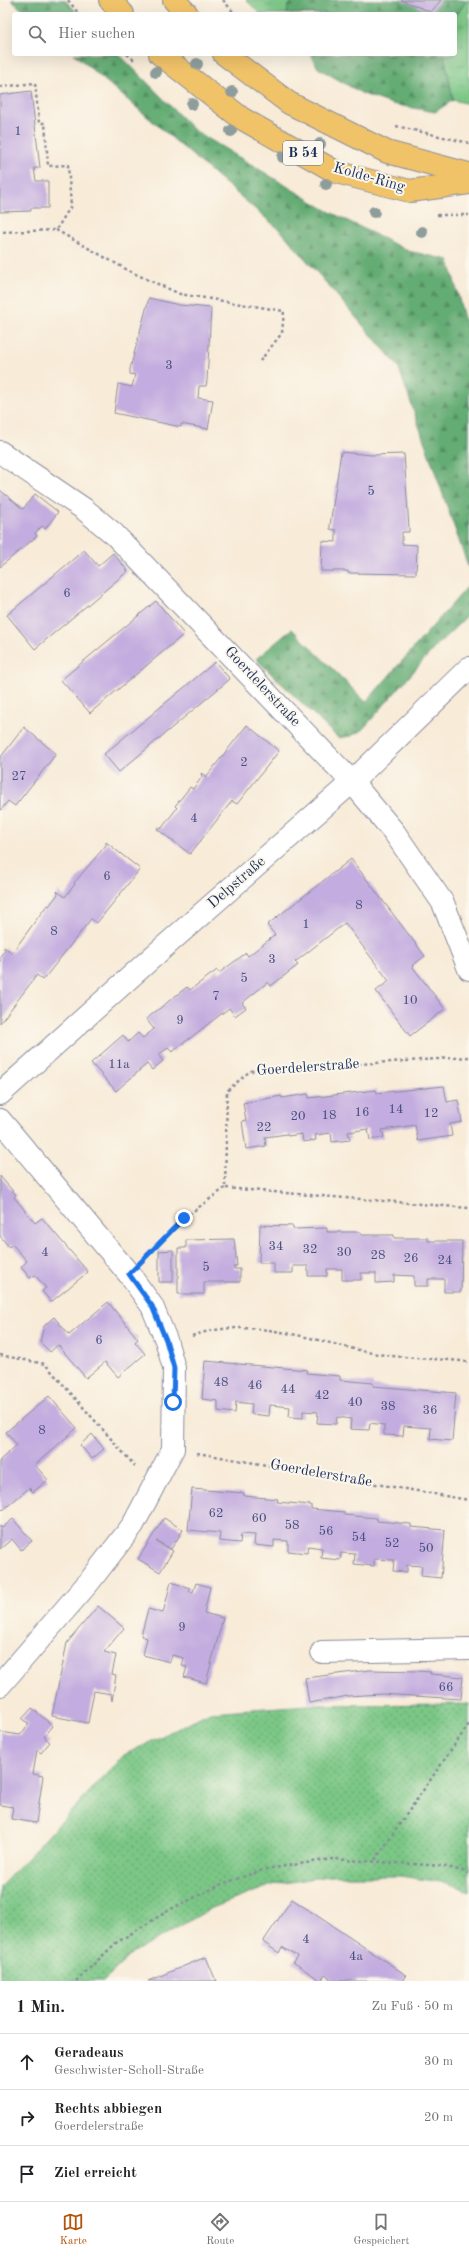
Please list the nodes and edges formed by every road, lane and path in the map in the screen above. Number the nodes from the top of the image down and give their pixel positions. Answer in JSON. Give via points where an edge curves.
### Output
{"nodes":[{"id":1,"x":68,"y":0,"type":"edge"},
{"id":2,"x":110,"y":0,"type":"edge"},
{"id":3,"x":174,"y":0,"type":"edge"},
{"id":4,"x":223,"y":0,"type":"edge"},
{"id":5,"x":78,"y":12,"type":"edge"},
{"id":6,"x":120,"y":12,"type":"edge"},
{"id":7,"x":185,"y":12,"type":"edge"},
{"id":8,"x":233,"y":12,"type":"edge"},
{"id":9,"x":163,"y":56,"type":"edge"},
{"id":10,"x":227,"y":56,"type":"edge"},
{"id":11,"x":0,"y":86,"type":"edge"},
{"id":12,"x":392,"y":125,"type":"dead end"},
{"id":13,"x":469,"y":143,"type":"edge"},
{"id":14,"x":469,"y":174,"type":"edge"},
{"id":15,"x":469,"y":183,"type":"edge"},
{"id":16,"x":56,"y":230,"type":"junction"},
{"id":17,"x":0,"y":232,"type":"edge"},
{"id":18,"x":260,"y":361,"type":"dead end"},
{"id":19,"x":0,"y":452,"type":"edge"},
{"id":20,"x":469,"y":668,"type":"edge"},
{"id":21,"x":352,"y":782,"type":"junction"},
{"id":22,"x":469,"y":969,"type":"edge"},
{"id":23,"x":469,"y":1057,"type":"edge"},
{"id":24,"x":0,"y":1094,"type":"edge"},
{"id":25,"x":0,"y":1120,"type":"edge"},
{"id":26,"x":225,"y":1188,"type":"junction"},
{"id":27,"x":469,"y":1208,"type":"edge"},
{"id":28,"x":129,"y":1274,"type":"junction"},
{"id":29,"x":167,"y":1344,"type":"junction"},
{"id":30,"x":0,"y":1355,"type":"edge"},
{"id":31,"x":469,"y":1362,"type":"edge"},
{"id":32,"x":173,"y":1449,"type":"junction"},
{"id":33,"x":153,"y":1487,"type":"junction"},
{"id":34,"x":469,"y":1500,"type":"edge"},
{"id":35,"x":469,"y":1649,"type":"edge"},
{"id":36,"x":322,"y":1652,"type":"dead end"},
{"id":37,"x":0,"y":1685,"type":"edge"},
{"id":38,"x":469,"y":1724,"type":"edge"},
{"id":39,"x":375,"y":1861,"type":"junction"},
{"id":40,"x":469,"y":1873,"type":"edge"},
{"id":41,"x":76,"y":1981,"type":"edge"}],
"edges":[{"from":1,"to":5,"type":"path"},
{"from":2,"to":6,"type":"main road"},
{"from":3,"to":7,"type":"main road"},
{"from":4,"to":8,"type":"path"},
{"from":9,"to":15,"type":"main road","name":"Kolde-Ring","number":"B 54","via":[[241,118],[336,172],[410,190]]},
{"from":10,"to":14,"type":"main road","name":"Kolde-Ring","number":"B 54","via":[[289,103],[387,152]]},
{"from":11,"to":16,"type":"path","via":[[35,83],[39,123],[45,123],[48,166],[68,165],[71,206]]},
{"from":12,"to":13,"type":"path"},
{"from":16,"to":17,"type":"path"},
{"from":16,"to":18,"type":"path","via":[[131,272],[180,294],[284,311],[282,333]]},
{"from":19,"to":21,"type":"street","name":"Goerdelerstraße","via":[[84,509],[114,534]]},
{"from":20,"to":21,"type":"street","name":"Delpstraße"},
{"from":21,"to":22,"type":"street","name":"Goerdelerstraße","via":[[394,832],[443,903]]},
{"from":21,"to":24,"type":"street","name":"Delpstraße"},
{"from":23,"to":26,"type":"path","name":"Goerdelerstraße","via":[[250,1071],[227,1092]]},
{"from":25,"to":28,"type":"street"},
{"from":26,"to":27,"type":"path"},
{"from":26,"to":28,"type":"path","via":[[184,1218]]},
{"from":28,"to":29,"type":"street","via":[[152,1306]]},
{"from":29,"to":31,"type":"path","via":[[198,1333],[234,1327],[263,1329],[372,1353]]},
{"from":29,"to":32,"type":"street","via":[[174,1368]]},
{"from":30,"to":33,"type":"path","via":[[45,1364]]},
{"from":32,"to":33,"type":"street"},
{"from":32,"to":34,"type":"path","name":"Goerdelerstraße"},
{"from":33,"to":37,"type":"street","via":[[133,1525],[89,1582]]},
{"from":35,"to":36,"type":"street"},
{"from":38,"to":39,"type":"path"},
{"from":39,"to":40,"type":"path","via":[[444,1866]]},
{"from":39,"to":41,"type":"path","via":[[332,1859],[294,1864],[266,1869],[222,1884],[169,1910],[116,1942]]}]}
